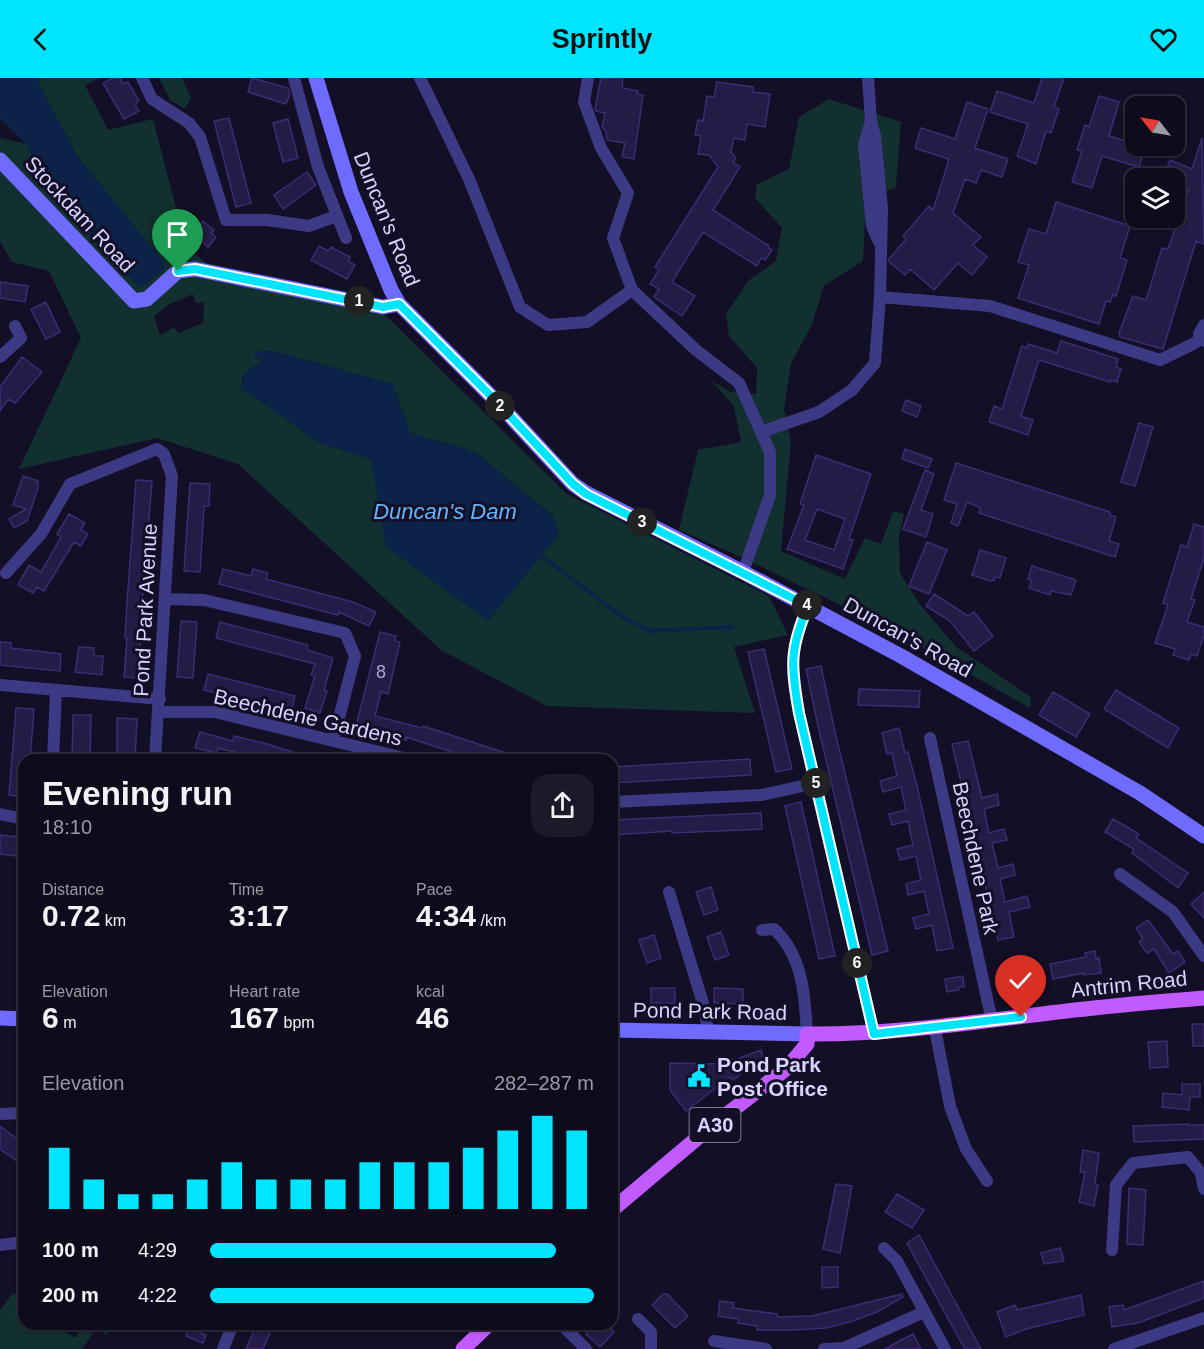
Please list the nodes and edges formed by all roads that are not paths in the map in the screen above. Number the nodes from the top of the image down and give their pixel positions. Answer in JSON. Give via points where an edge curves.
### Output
{"nodes":[{"id":1,"x":142,"y":78,"type":"edge"},
{"id":2,"x":294,"y":78,"type":"edge"},
{"id":3,"x":316,"y":78,"type":"edge"},
{"id":4,"x":420,"y":78,"type":"edge"},
{"id":5,"x":588,"y":78,"type":"edge"},
{"id":6,"x":868,"y":78,"type":"edge"},
{"id":7,"x":0,"y":160,"type":"edge"},
{"id":8,"x":336,"y":216,"type":"junction"},
{"id":9,"x":346,"y":238,"type":"dead end"},
{"id":10,"x":632,"y":290,"type":"junction"},
{"id":11,"x":880,"y":297,"type":"junction"},
{"id":12,"x":399,"y":304,"type":"junction"},
{"id":13,"x":1204,"y":325,"type":"edge"},
{"id":14,"x":15,"y":326,"type":"dead end"},
{"id":15,"x":1202,"y":340,"type":"edge"},
{"id":16,"x":0,"y":357,"type":"edge"},
{"id":17,"x":761,"y":432,"type":"junction"},
{"id":18,"x":743,"y":572,"type":"junction"},
{"id":19,"x":6,"y":573,"type":"dead end"},
{"id":20,"x":166,"y":599,"type":"junction"},
{"id":21,"x":808,"y":606,"type":"junction"},
{"id":22,"x":0,"y":685,"type":"edge"},
{"id":23,"x":56,"y":690,"type":"junction"},
{"id":24,"x":160,"y":699,"type":"junction"},
{"id":25,"x":159,"y":712,"type":"junction"},
{"id":26,"x":930,"y":738,"type":"dead end"},
{"id":27,"x":333,"y":741,"type":"junction"},
{"id":28,"x":53,"y":754,"type":"edge"},
{"id":29,"x":156,"y":754,"type":"edge"},
{"id":30,"x":387,"y":754,"type":"edge"},
{"id":31,"x":816,"y":783,"type":"junction"},
{"id":32,"x":618,"y":802,"type":"edge"},
{"id":33,"x":0,"y":814,"type":"edge"},
{"id":34,"x":18,"y":818,"type":"edge"},
{"id":35,"x":1204,"y":837,"type":"edge"},
{"id":36,"x":1120,"y":874,"type":"dead end"},
{"id":37,"x":669,"y":892,"type":"dead end"},
{"id":38,"x":762,"y":930,"type":"dead end"},
{"id":39,"x":1204,"y":956,"type":"edge"},
{"id":40,"x":1204,"y":998,"type":"edge"},
{"id":41,"x":0,"y":1018,"type":"edge"},
{"id":42,"x":18,"y":1018,"type":"edge"},
{"id":43,"x":992,"y":1021,"type":"junction"},
{"id":44,"x":935,"y":1029,"type":"junction"},
{"id":45,"x":618,"y":1030,"type":"edge"},
{"id":46,"x":708,"y":1032,"type":"junction"},
{"id":47,"x":807,"y":1034,"type":"junction"},
{"id":48,"x":874,"y":1034,"type":"junction"},
{"id":49,"x":18,"y":1113,"type":"edge"},
{"id":50,"x":0,"y":1114,"type":"edge"},
{"id":51,"x":987,"y":1180,"type":"dead end"},
{"id":52,"x":1204,"y":1189,"type":"edge"},
{"id":53,"x":618,"y":1205,"type":"edge"},
{"id":54,"x":18,"y":1243,"type":"edge"},
{"id":55,"x":0,"y":1245,"type":"edge"},
{"id":56,"x":884,"y":1248,"type":"dead end"},
{"id":57,"x":1112,"y":1250,"type":"dead end"},
{"id":58,"x":924,"y":1312,"type":"junction"},
{"id":59,"x":1204,"y":1318,"type":"edge"},
{"id":60,"x":639,"y":1319,"type":"dead end"},
{"id":61,"x":231,"y":1330,"type":"edge"},
{"id":62,"x":483,"y":1330,"type":"edge"},
{"id":63,"x":567,"y":1330,"type":"edge"},
{"id":64,"x":714,"y":1341,"type":"dead end"},
{"id":65,"x":844,"y":1348,"type":"edge"},
{"id":66,"x":223,"y":1349,"type":"edge"},
{"id":67,"x":463,"y":1349,"type":"edge"},
{"id":68,"x":586,"y":1349,"type":"edge"},
{"id":69,"x":651,"y":1349,"type":"edge"},
{"id":70,"x":766,"y":1349,"type":"edge"},
{"id":71,"x":824,"y":1349,"type":"edge"},
{"id":72,"x":945,"y":1349,"type":"edge"},
{"id":73,"x":1114,"y":1349,"type":"edge"}],
"edges":[{"from":1,"to":8,"type":"street","via":[[152,99],[189,123],[200,137],[226,220],[309,226]]},
{"from":2,"to":8,"type":"street"},
{"from":3,"to":12,"type":"street","name":"Duncan's Road","via":[[351,192]]},
{"from":4,"to":10,"type":"street","via":[[469,179],[520,307],[548,326],[587,322]]},
{"from":5,"to":10,"type":"street","via":[[584,102],[601,148],[628,193],[613,238]]},
{"from":6,"to":11,"type":"street","via":[[882,208]]},
{"from":7,"to":12,"type":"street","name":"Stockdam Road","via":[[134,301],[147,299],[178,271],[195,269],[383,307]]},
{"from":8,"to":9,"type":"street"},
{"from":10,"to":17,"type":"street","via":[[696,350],[739,383]]},
{"from":11,"to":15,"type":"street","via":[[990,306],[1160,360]]},
{"from":11,"to":17,"type":"street","via":[[875,363],[852,390],[819,412]]},
{"from":12,"to":18,"type":"street","name":"Duncan's Road","via":[[573,484]]},
{"from":13,"to":15,"type":"street","via":[[1200,329]]},
{"from":14,"to":16,"type":"street","via":[[21,338]]},
{"from":17,"to":18,"type":"street","via":[[770,452],[770,495]]},
{"from":18,"to":21,"type":"street","name":"Duncan's Road"},
{"from":19,"to":20,"type":"street","name":"Pond Park Avenue","via":[[41,534],[70,484],[157,449],[164,454],[172,476]]},
{"from":20,"to":24,"type":"street","name":"Pond Park Avenue"},
{"from":20,"to":27,"type":"street","via":[[204,600],[345,633],[355,656]]},
{"from":21,"to":31,"type":"street","via":[[793,651],[792,668]]},
{"from":21,"to":35,"type":"street","name":"Duncan's Road","via":[[1098,768]]},
{"from":22,"to":23,"type":"street"},
{"from":23,"to":24,"type":"street"},
{"from":23,"to":28,"type":"street"},
{"from":24,"to":25,"type":"street","name":"Pond Park Avenue"},
{"from":25,"to":27,"type":"street","name":"Beechdene Gardens","via":[[215,712]]},
{"from":25,"to":29,"type":"street","name":"Pond Park Avenue"},
{"from":26,"to":43,"type":"street","name":"Beechdene Park"},
{"from":27,"to":30,"type":"street","name":"Beechdene Gardens"},
{"from":31,"to":32,"type":"street","via":[[762,795]]},
{"from":31,"to":48,"type":"street"},
{"from":33,"to":34,"type":"street"},
{"from":36,"to":39,"type":"street","via":[[1173,912]]},
{"from":37,"to":46,"type":"street","via":[[705,1010]]},
{"from":38,"to":47,"type":"street","via":[[774,929],[793,955],[804,985]]},
{"from":40,"to":43,"type":"main road","name":"Antrim Road"},
{"from":41,"to":42,"type":"street"},
{"from":43,"to":44,"type":"main road","name":"Antrim Road"},
{"from":44,"to":48,"type":"main road","name":"Antrim Road"},
{"from":44,"to":51,"type":"street","via":[[950,1106],[966,1149]]},
{"from":45,"to":46,"type":"street","name":"Pond Park Road"},
{"from":46,"to":47,"type":"street","name":"Pond Park Road"},
{"from":47,"to":48,"type":"main road","name":"Antrim Road"},
{"from":47,"to":53,"type":"main road","number":"A30","via":[[807,1044],[788,1068]]},
{"from":49,"to":50,"type":"street"},
{"from":52,"to":57,"type":"street","via":[[1201,1173],[1188,1157],[1133,1163],[1116,1185]]},
{"from":54,"to":55,"type":"street"},
{"from":56,"to":58,"type":"street","via":[[897,1261]]},
{"from":58,"to":65,"type":"street"},
{"from":58,"to":72,"type":"street"},
{"from":59,"to":73,"type":"street"},
{"from":60,"to":69,"type":"street","via":[[651,1332]]},
{"from":61,"to":66,"type":"street"},
{"from":62,"to":67,"type":"main road"},
{"from":63,"to":68,"type":"street"},
{"from":64,"to":70,"type":"street"},
{"from":65,"to":71,"type":"street"}]}
